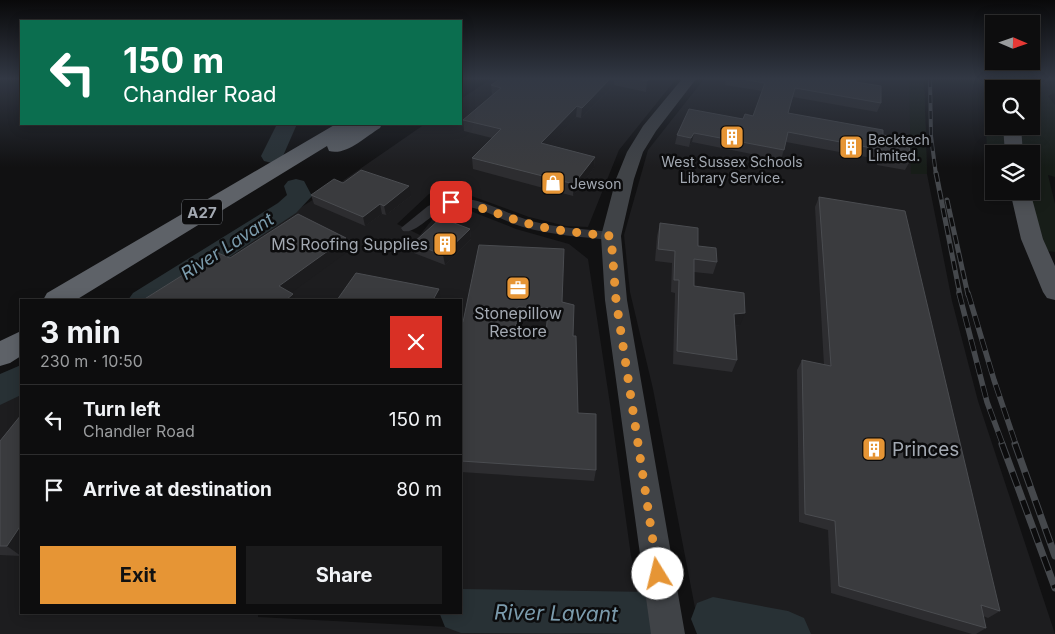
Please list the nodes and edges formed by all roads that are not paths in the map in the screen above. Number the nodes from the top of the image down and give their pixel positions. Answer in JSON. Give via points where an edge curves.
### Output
{"nodes":[{"id":1,"x":665,"y":109,"type":"edge"},
{"id":2,"x":347,"y":125,"type":"edge"},
{"id":3,"x":371,"y":125,"type":"edge"},
{"id":4,"x":1022,"y":200,"type":"edge"},
{"id":5,"x":408,"y":228,"type":"dead end"},
{"id":6,"x":611,"y":236,"type":"junction"},
{"id":7,"x":1055,"y":292,"type":"edge"},
{"id":8,"x":58,"y":299,"type":"edge"},
{"id":9,"x":90,"y":299,"type":"edge"},
{"id":10,"x":20,"y":321,"type":"edge"},
{"id":11,"x":0,"y":333,"type":"edge"},
{"id":12,"x":20,"y":343,"type":"edge"},
{"id":13,"x":0,"y":355,"type":"edge"},
{"id":14,"x":668,"y":634,"type":"edge"}],
"edges":[{"from":1,"to":6,"type":"street","via":[[635,152],[624,180]]},
{"from":2,"to":8,"type":"highway","number":"A27"},
{"from":3,"to":9,"type":"highway","number":"A27"},
{"from":4,"to":7,"type":"main road","via":[[1032,239]]},
{"from":5,"to":6,"type":"street","via":[[435,206],[451,202],[468,203],[527,224]]},
{"from":6,"to":14,"type":"street","via":[[616,300]]},
{"from":10,"to":11,"type":"highway"},
{"from":12,"to":13,"type":"highway"}]}
